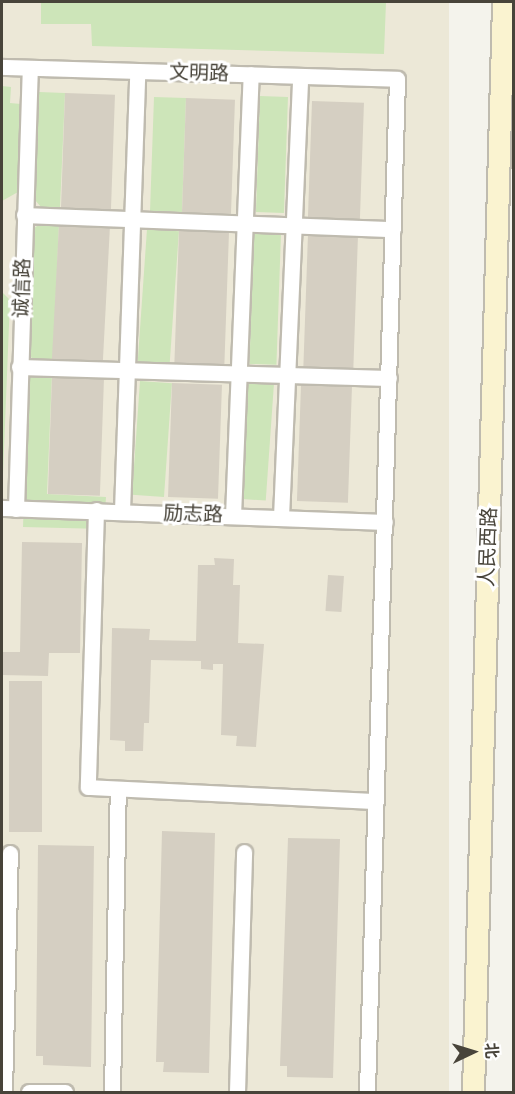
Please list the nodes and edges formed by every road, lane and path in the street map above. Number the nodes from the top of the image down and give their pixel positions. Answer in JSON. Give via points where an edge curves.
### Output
{"nodes":[{"id":1,"x":503,"y":2,"type":"edge"},
{"id":2,"x":2,"y":67,"type":"edge"},
{"id":3,"x":30,"y":68,"type":"junction"},
{"id":4,"x":137,"y":71,"type":"junction"},
{"id":5,"x":251,"y":74,"type":"junction"},
{"id":6,"x":300,"y":76,"type":"junction"},
{"id":7,"x":24,"y":215,"type":"junction"},
{"id":8,"x":132,"y":220,"type":"junction"},
{"id":9,"x":245,"y":225,"type":"junction"},
{"id":10,"x":294,"y":226,"type":"junction"},
{"id":11,"x":393,"y":229,"type":"junction"},
{"id":12,"x":19,"y":367,"type":"junction"},
{"id":13,"x":127,"y":370,"type":"junction"},
{"id":14,"x":239,"y":373,"type":"junction"},
{"id":15,"x":287,"y":375,"type":"junction"},
{"id":16,"x":389,"y":378,"type":"junction"},
{"id":17,"x":9,"y":508,"type":"edge"},
{"id":18,"x":96,"y":510,"type":"junction"},
{"id":19,"x":122,"y":511,"type":"junction"},
{"id":20,"x":233,"y":516,"type":"junction"},
{"id":21,"x":281,"y":517,"type":"junction"},
{"id":22,"x":385,"y":522,"type":"junction"},
{"id":23,"x":118,"y":789,"type":"junction"},
{"id":24,"x":376,"y":801,"type":"junction"},
{"id":25,"x":244,"y":852,"type":"dead end"},
{"id":26,"x":10,"y":853,"type":"dead end"},
{"id":27,"x":4,"y":1092,"type":"edge"},
{"id":28,"x":29,"y":1092,"type":"edge"},
{"id":29,"x":65,"y":1092,"type":"edge"},
{"id":30,"x":112,"y":1092,"type":"edge"},
{"id":31,"x":237,"y":1092,"type":"edge"},
{"id":32,"x":367,"y":1092,"type":"edge"},
{"id":33,"x":473,"y":1092,"type":"edge"}],
"edges":[{"from":1,"to":33,"type":"main road","name":"人民西路"},
{"from":2,"to":3,"type":"street","name":"文明路"},
{"from":3,"to":4,"type":"street","name":"文明路"},
{"from":3,"to":7,"type":"street","name":"诚信路"},
{"from":4,"to":5,"type":"street","name":"文明路"},
{"from":4,"to":8,"type":"street"},
{"from":5,"to":6,"type":"street","name":"文明路"},
{"from":5,"to":9,"type":"street"},
{"from":6,"to":10,"type":"street"},
{"from":6,"to":11,"type":"street","name":"文明路","via":[[398,79]]},
{"from":7,"to":8,"type":"street"},
{"from":7,"to":12,"type":"street","name":"诚信路"},
{"from":8,"to":9,"type":"street"},
{"from":8,"to":13,"type":"street"},
{"from":9,"to":10,"type":"street"},
{"from":9,"to":14,"type":"street"},
{"from":10,"to":11,"type":"street"},
{"from":10,"to":15,"type":"street"},
{"from":11,"to":16,"type":"street"},
{"from":12,"to":13,"type":"street"},
{"from":12,"to":17,"type":"street","name":"诚信路"},
{"from":13,"to":14,"type":"street"},
{"from":13,"to":19,"type":"street"},
{"from":14,"to":15,"type":"street"},
{"from":14,"to":20,"type":"street"},
{"from":15,"to":16,"type":"street"},
{"from":15,"to":21,"type":"street"},
{"from":16,"to":22,"type":"street"},
{"from":17,"to":18,"type":"street","name":"励志路"},
{"from":18,"to":19,"type":"street","name":"励志路"},
{"from":18,"to":23,"type":"street","via":[[88,788]]},
{"from":19,"to":20,"type":"street","name":"励志路"},
{"from":20,"to":21,"type":"street","name":"励志路"},
{"from":21,"to":22,"type":"street","name":"励志路"},
{"from":22,"to":24,"type":"street"},
{"from":23,"to":24,"type":"street"},
{"from":23,"to":30,"type":"street"},
{"from":24,"to":32,"type":"street"},
{"from":25,"to":31,"type":"street"},
{"from":26,"to":27,"type":"street"},
{"from":28,"to":29,"type":"street"}]}
